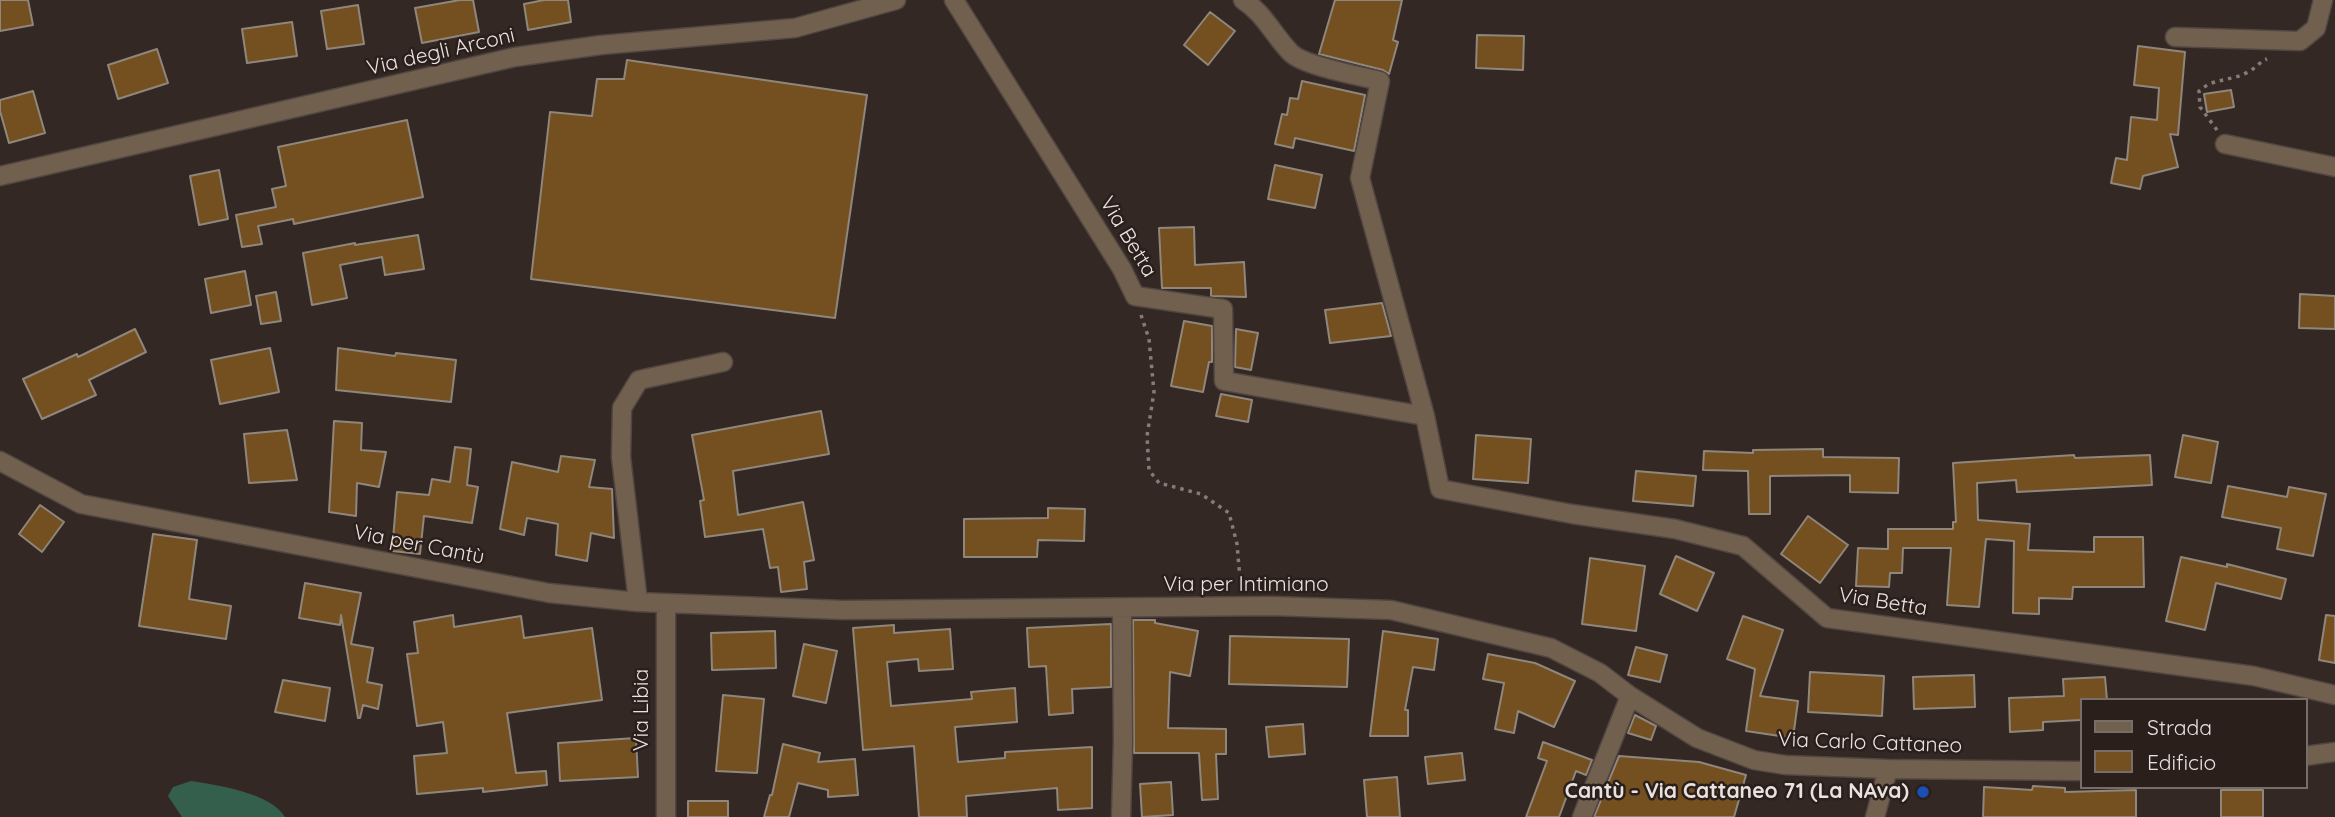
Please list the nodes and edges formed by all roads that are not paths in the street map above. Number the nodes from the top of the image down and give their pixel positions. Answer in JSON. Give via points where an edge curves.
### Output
{"nodes":[{"id":1,"x":896,"y":0,"type":"edge"},
{"id":2,"x":954,"y":0,"type":"edge"},
{"id":3,"x":1243,"y":0,"type":"edge"},
{"id":4,"x":2323,"y":0,"type":"edge"},
{"id":5,"x":2175,"y":37,"type":"dead end"},
{"id":6,"x":2225,"y":144,"type":"road end"},
{"id":7,"x":2335,"y":167,"type":"edge"},
{"id":8,"x":0,"y":176,"type":"edge"},
{"id":9,"x":723,"y":362,"type":"dead end"},
{"id":10,"x":1425,"y":416,"type":"junction"},
{"id":11,"x":0,"y":461,"type":"edge"},
{"id":12,"x":638,"y":602,"type":"junction"},
{"id":13,"x":666,"y":604,"type":"junction"},
{"id":14,"x":1122,"y":608,"type":"junction"},
{"id":15,"x":844,"y":610,"type":"joint"},
{"id":16,"x":2335,"y":695,"type":"edge"},
{"id":17,"x":1630,"y":696,"type":"junction"},
{"id":18,"x":2335,"y":752,"type":"edge"},
{"id":19,"x":2307,"y":756,"type":"edge"},
{"id":20,"x":1888,"y":769,"type":"junction"},
{"id":21,"x":2080,"y":771,"type":"edge"},
{"id":22,"x":666,"y":817,"type":"edge"},
{"id":23,"x":1121,"y":817,"type":"edge"},
{"id":24,"x":1582,"y":817,"type":"edge"},
{"id":25,"x":1875,"y":817,"type":"edge"}],
"edges":[{"from":1,"to":8,"type":"street","name":"Via degli Arconi","via":[[795,28],[515,57]]},
{"from":2,"to":10,"type":"street","name":"Via Betta","via":[[1135,296],[1223,309],[1224,381]]},
{"from":3,"to":10,"type":"street","name":"Via Betta","via":[[1293,55],[1380,81],[1360,178]]},
{"from":4,"to":5,"type":"street","via":[[2316,28],[2300,41]]},
{"from":6,"to":7,"type":"street"},
{"from":9,"to":12,"type":"street","via":[[639,380],[622,408],[621,457]]},
{"from":10,"to":16,"type":"street","name":"Via Betta","via":[[1440,489],[1675,529],[1743,546],[1827,618],[2254,676]]},
{"from":11,"to":12,"type":"street","name":"Via per Cantù","via":[[81,504],[549,593]]},
{"from":12,"to":13,"type":"street","name":"Via per Cantù"},
{"from":13,"to":15,"type":"street","name":"Via per Cantù"},
{"from":13,"to":22,"type":"street","name":"Via Libia"},
{"from":14,"to":15,"type":"street","name":"Via per Intimiano"},
{"from":14,"to":17,"type":"street","name":"Via per Intimiano","via":[[1391,610],[1551,648],[1600,673]]},
{"from":14,"to":23,"type":"street"},
{"from":17,"to":20,"type":"street","name":"Via Carlo Cattaneo","via":[[1698,738],[1754,760]]},
{"from":17,"to":24,"type":"street"},
{"from":18,"to":19,"type":"street"},
{"from":20,"to":21,"type":"street","name":"Via Carlo Cattaneo"},
{"from":20,"to":25,"type":"street"}]}
